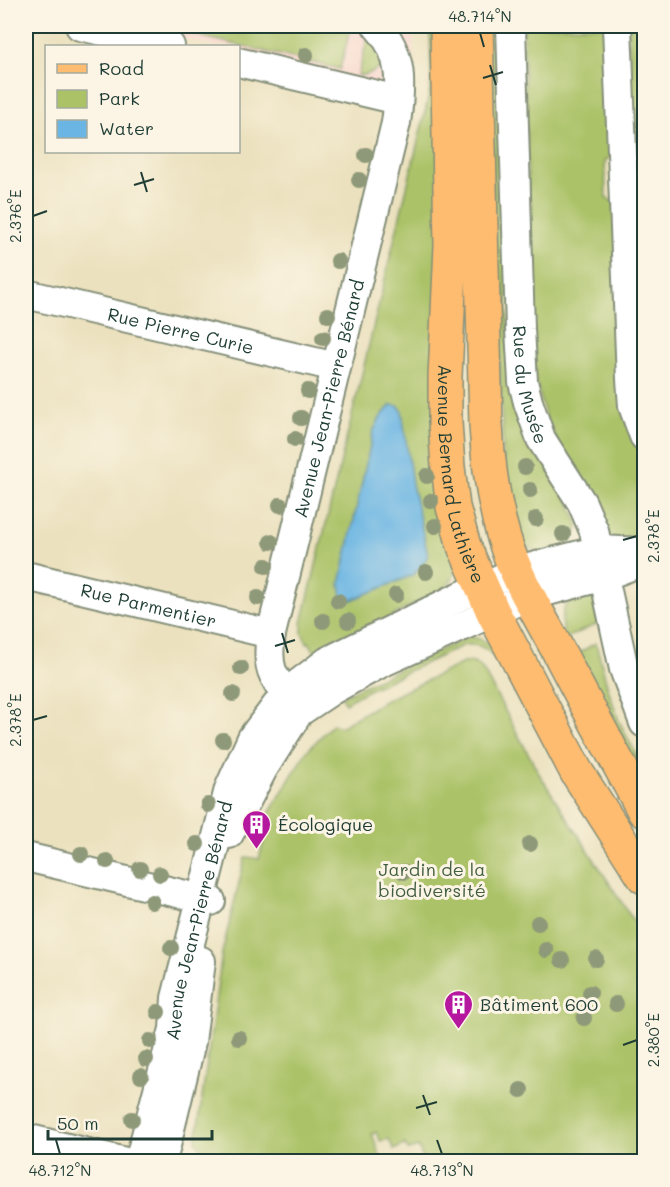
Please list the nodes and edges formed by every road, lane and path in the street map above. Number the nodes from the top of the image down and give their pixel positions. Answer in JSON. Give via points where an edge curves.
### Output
{"nodes":[{"id":1,"x":80,"y":26,"type":"edge"},
{"id":2,"x":377,"y":26,"type":"edge"},
{"id":3,"x":447,"y":26,"type":"edge"},
{"id":4,"x":476,"y":26,"type":"edge"},
{"id":5,"x":511,"y":26,"type":"edge"},
{"id":6,"x":617,"y":26,"type":"edge"},
{"id":7,"x":166,"y":45,"type":"edge"},
{"id":8,"x":240,"y":62,"type":"edge"},
{"id":9,"x":398,"y":100,"type":"junction"},
{"id":10,"x":26,"y":294,"type":"edge"},
{"id":11,"x":336,"y":367,"type":"junction"},
{"id":12,"x":645,"y":436,"type":"edge"},
{"id":13,"x":645,"y":552,"type":"edge"},
{"id":14,"x":645,"y":561,"type":"edge"},
{"id":15,"x":602,"y":563,"type":"junction"},
{"id":16,"x":26,"y":576,"type":"edge"},
{"id":17,"x":523,"y":584,"type":"junction"},
{"id":18,"x":487,"y":599,"type":"junction"},
{"id":19,"x":271,"y":634,"type":"junction"},
{"id":20,"x":292,"y":703,"type":"junction"},
{"id":21,"x":645,"y":723,"type":"edge"},
{"id":22,"x":645,"y":811,"type":"edge"},
{"id":23,"x":26,"y":857,"type":"edge"},
{"id":24,"x":645,"y":877,"type":"edge"},
{"id":25,"x":206,"y":900,"type":"junction"},
{"id":26,"x":26,"y":1138,"type":"edge"},
{"id":27,"x":126,"y":1161,"type":"edge"},
{"id":28,"x":140,"y":1161,"type":"edge"},
{"id":29,"x":162,"y":1161,"type":"edge"}],
"edges":[{"from":1,"to":7,"type":"street"},
{"from":2,"to":9,"type":"street","name":"Avenue Jean-Pierre Bénard","via":[[398,61]]},
{"from":3,"to":18,"type":"main road","name":"Avenue Bernard Lathière","via":[[448,467],[462,540]]},
{"from":4,"to":17,"type":"main road","name":"Avenue Bernard Lathière","via":[[489,466],[505,540]]},
{"from":5,"to":15,"type":"street","name":"Rue du Musée","via":[[523,382],[541,439],[589,516]]},
{"from":6,"to":12,"type":"street","via":[[631,380],[633,406]]},
{"from":8,"to":9,"type":"street"},
{"from":9,"to":11,"type":"street","name":"Avenue Jean-Pierre Bénard","via":[[392,140]]},
{"from":10,"to":11,"type":"street","name":"Rue Pierre Curie"},
{"from":11,"to":19,"type":"street","name":"Avenue Jean-Pierre Bénard"},
{"from":13,"to":15,"type":"street"},
{"from":14,"to":15,"type":"street"},
{"from":15,"to":17,"type":"street","name":"Avenue Jean-Pierre Bénard"},
{"from":15,"to":21,"type":"street","name":"Rue du Musée","via":[[624,669]]},
{"from":16,"to":19,"type":"street","name":"Rue Parmentier"},
{"from":17,"to":18,"type":"street","name":"Avenue Jean-Pierre Bénard"},
{"from":17,"to":22,"type":"main road","name":"Avenue Bernard Lathière"},
{"from":18,"to":20,"type":"street","name":"Avenue Jean-Pierre Bénard","via":[[328,662]]},
{"from":18,"to":24,"type":"main road","name":"Avenue Bernard Lathière","via":[[576,771]]},
{"from":19,"to":20,"type":"street","name":"Avenue Jean-Pierre Bénard","via":[[270,668]]},
{"from":20,"to":25,"type":"street","name":"Avenue Jean-Pierre Bénard","via":[[252,738],[229,789]]},
{"from":23,"to":25,"type":"street"},
{"from":25,"to":28,"type":"street","name":"Avenue Jean-Pierre Bénard","via":[[176,998],[174,1029]]},
{"from":25,"to":29,"type":"street","name":"Avenue Jean-Pierre Bénard","via":[[191,1042]]},
{"from":26,"to":27,"type":"street"}]}
